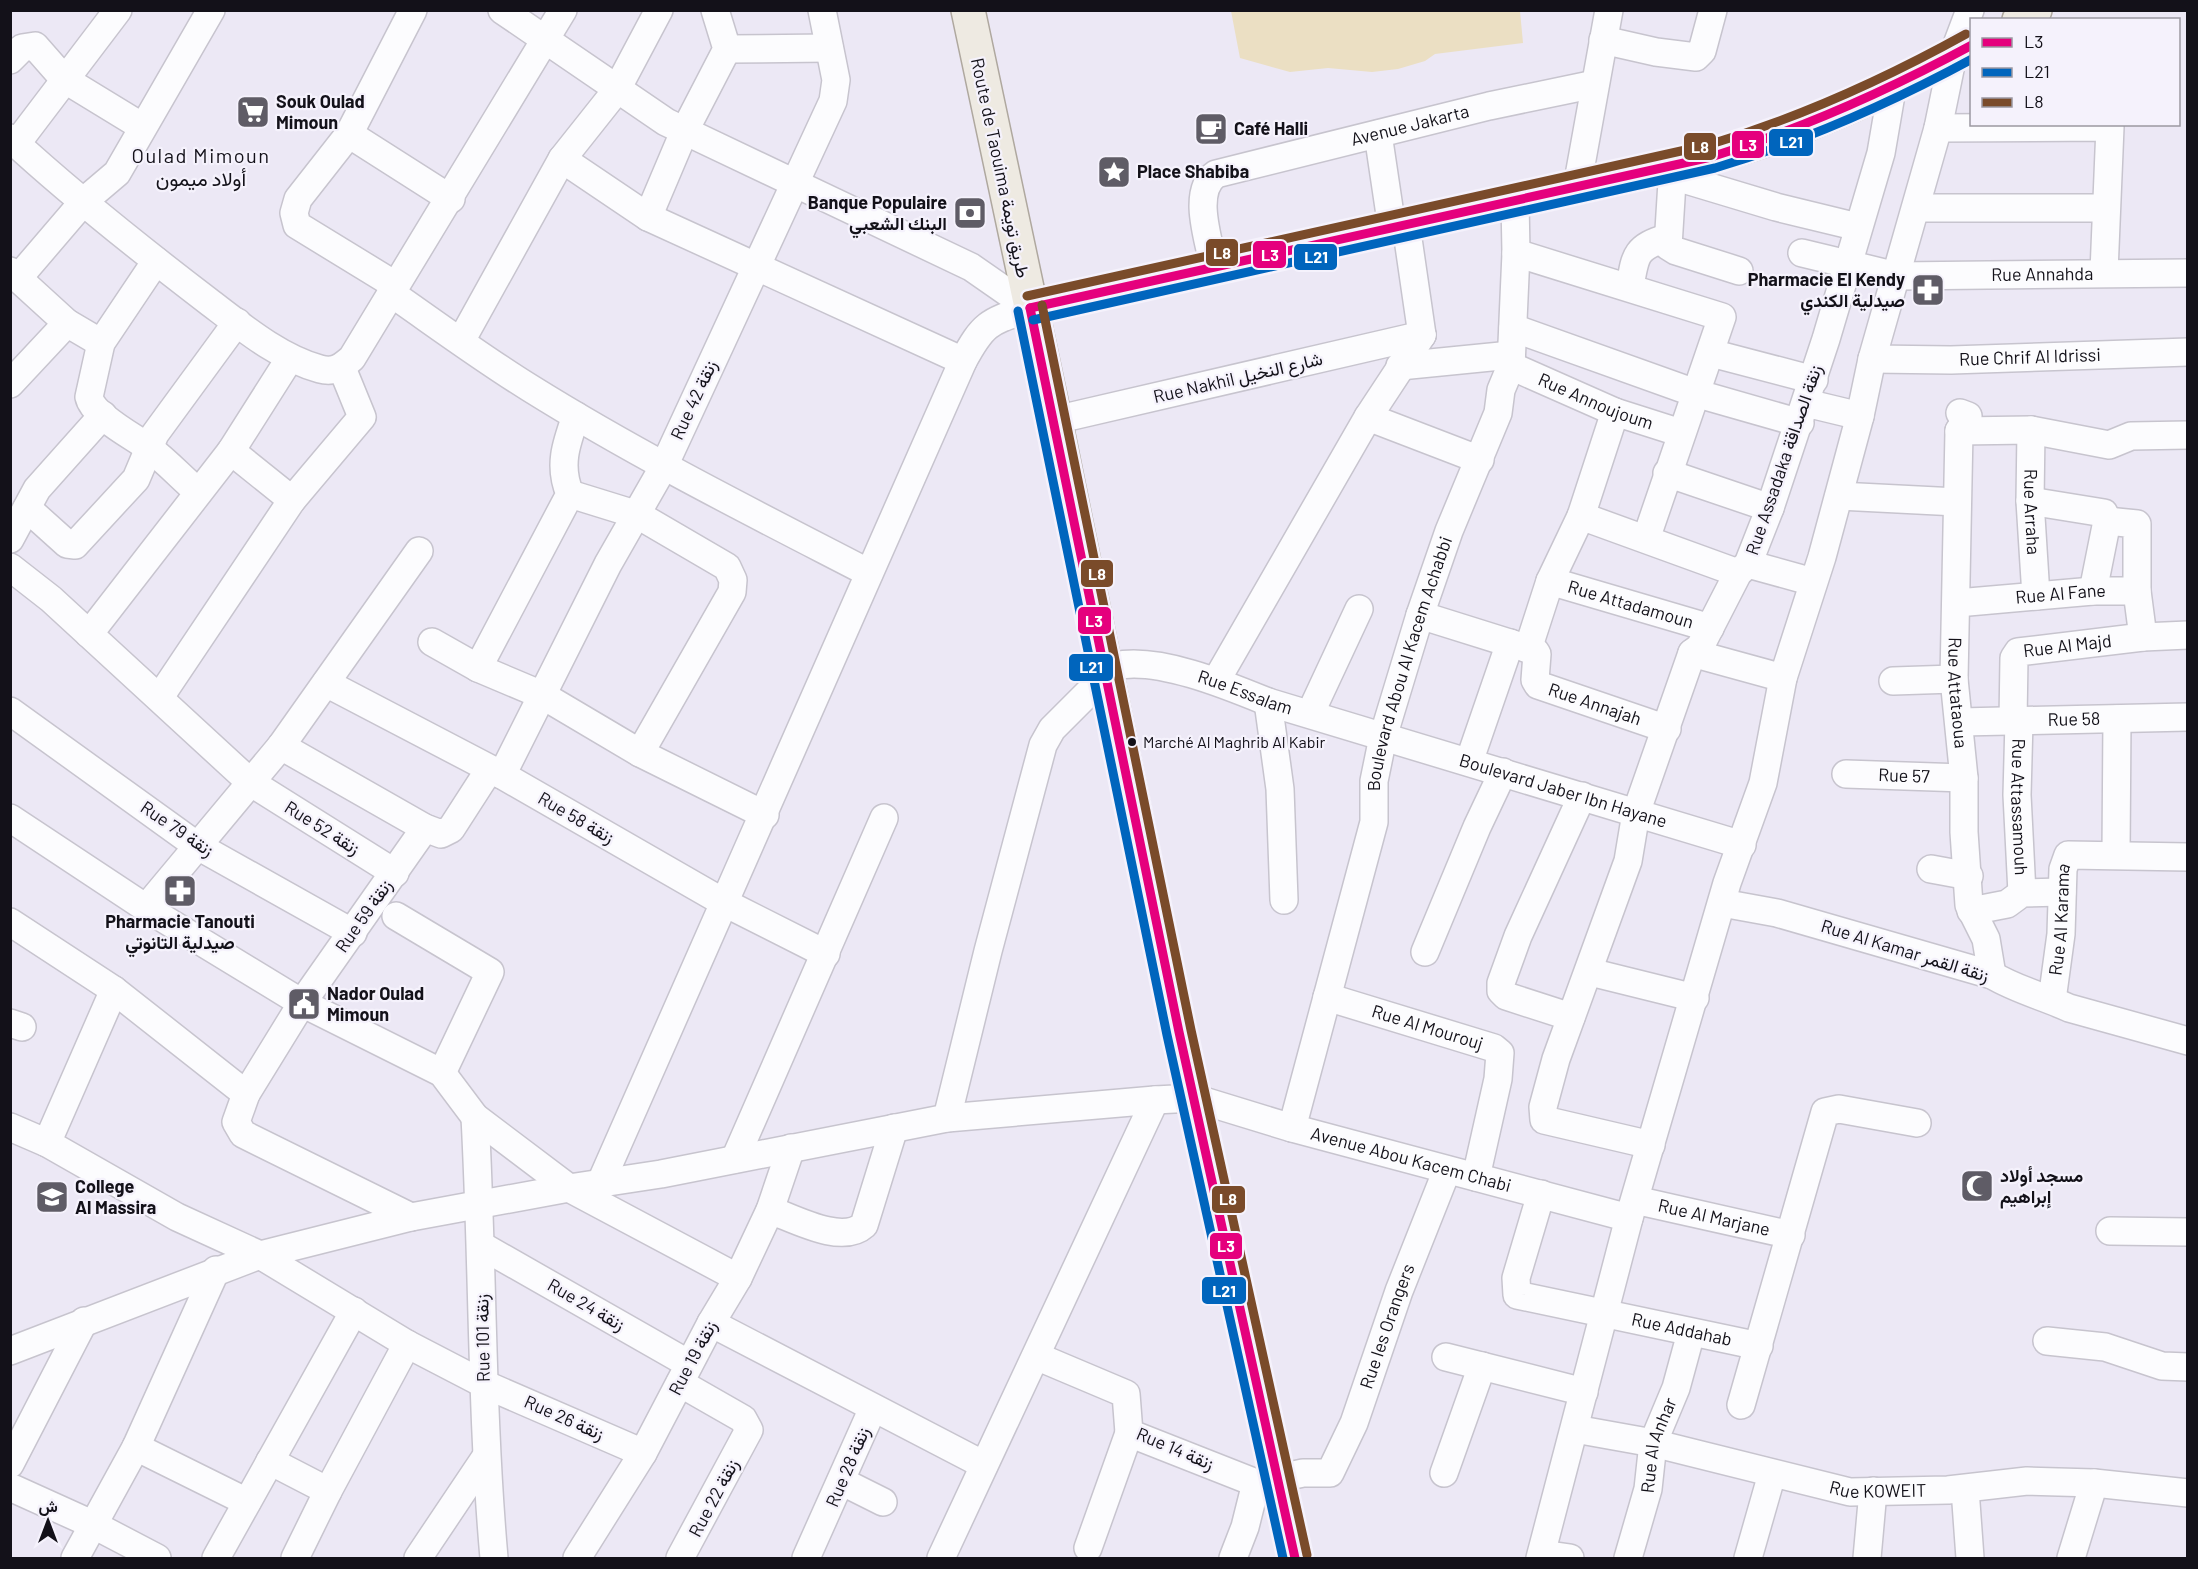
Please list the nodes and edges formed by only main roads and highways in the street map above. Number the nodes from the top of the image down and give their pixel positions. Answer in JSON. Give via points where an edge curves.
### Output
{"nodes":[{"id":1,"x":968,"y":10,"type":"edge"},
{"id":2,"x":2035,"y":10,"type":"edge"},
{"id":3,"x":2022,"y":18,"type":"edge"},
{"id":4,"x":1962,"y":50,"type":"edge"},
{"id":5,"x":1029,"y":308,"type":"junction"},
{"id":6,"x":1294,"y":1558,"type":"edge"}],
"edges":[{"from":1,"to":5,"type":"main road","name":"Route de Taouima طريق تويمة"},
{"from":2,"to":3,"type":"main road"},
{"from":4,"to":5,"type":"main road","via":[[1892,89],[1785,134],[1673,171],[1577,187]]},
{"from":5,"to":6,"type":"main road","name":"Route de Taouima طريق تويمة","via":[[1194,1098],[1267,1481]]}]}
